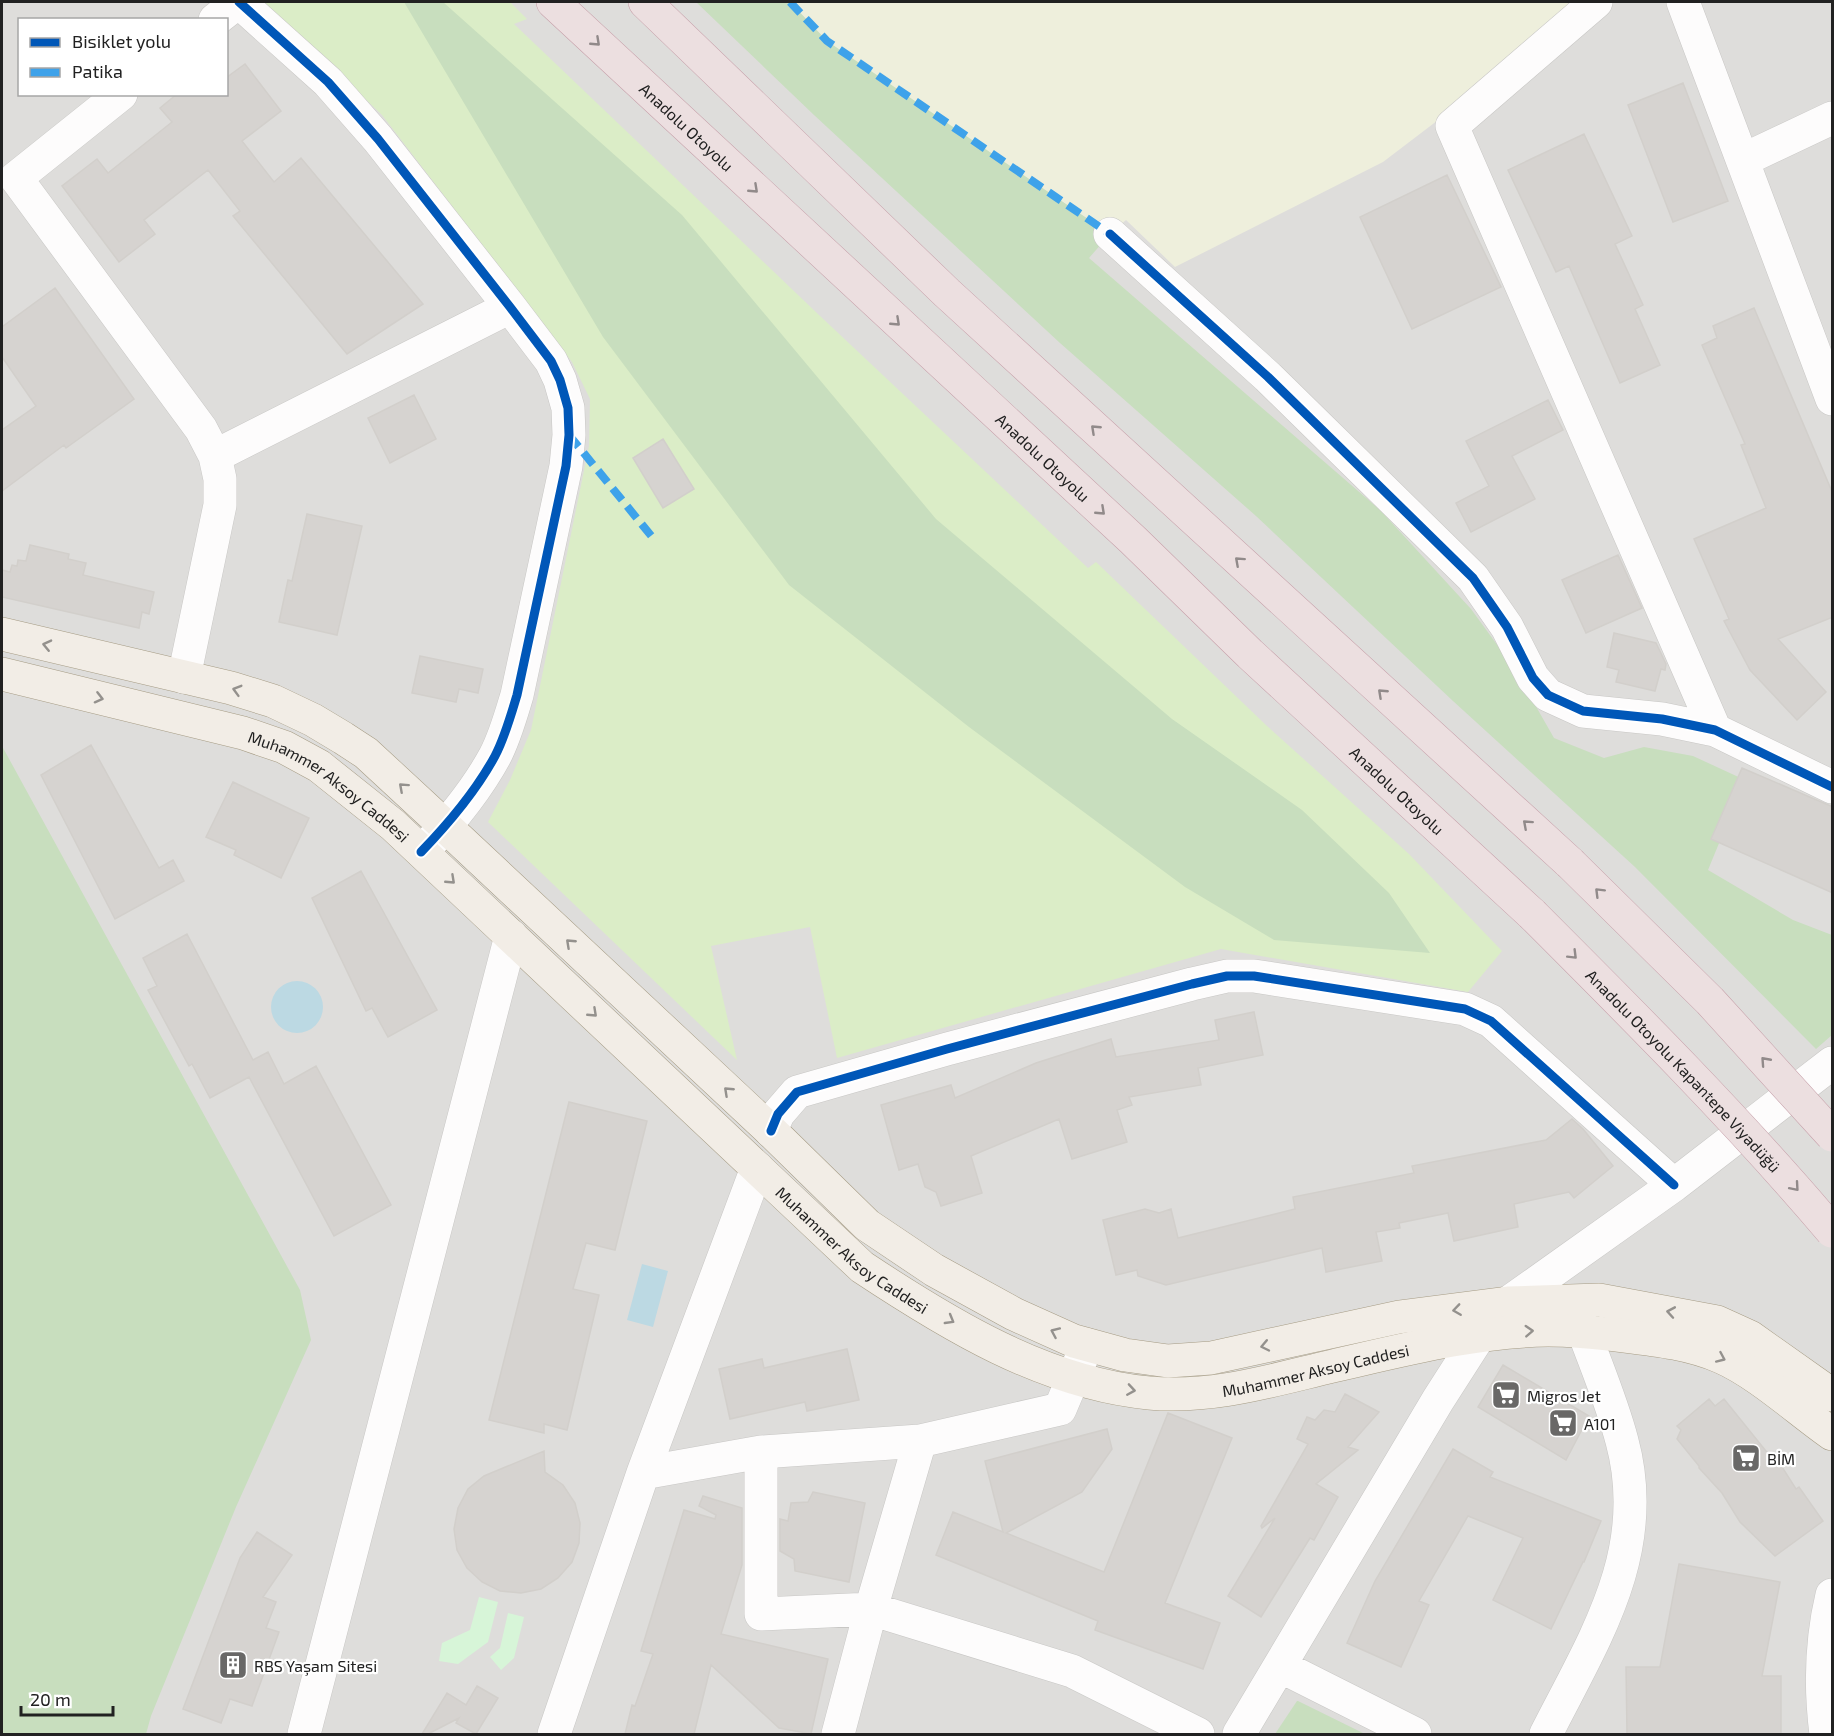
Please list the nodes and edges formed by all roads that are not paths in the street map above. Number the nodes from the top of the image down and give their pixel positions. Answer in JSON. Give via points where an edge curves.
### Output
{"nodes":[{"id":1,"x":239,"y":2,"type":"edge"},
{"id":2,"x":553,"y":2,"type":"edge"},
{"id":3,"x":645,"y":2,"type":"edge"},
{"id":4,"x":1596,"y":2,"type":"edge"},
{"id":5,"x":1683,"y":2,"type":"edge"},
{"id":6,"x":218,"y":18,"type":"edge"},
{"id":7,"x":118,"y":96,"type":"edge"},
{"id":8,"x":1833,"y":118,"type":"edge"},
{"id":9,"x":1743,"y":160,"type":"junction"},
{"id":10,"x":6,"y":181,"type":"edge"},
{"id":11,"x":1110,"y":234,"type":"dead end"},
{"id":12,"x":510,"y":307,"type":"junction"},
{"id":13,"x":1833,"y":399,"type":"edge"},
{"id":14,"x":215,"y":456,"type":"junction"},
{"id":15,"x":2,"y":634,"type":"edge"},
{"id":16,"x":2,"y":674,"type":"edge"},
{"id":17,"x":184,"y":677,"type":"junction"},
{"id":18,"x":1715,"y":730,"type":"junction"},
{"id":19,"x":1833,"y":787,"type":"edge"},
{"id":20,"x":446,"y":827,"type":"junction"},
{"id":21,"x":421,"y":852,"type":"junction"},
{"id":22,"x":1532,"y":914,"type":"joint"},
{"id":23,"x":511,"y":936,"type":"junction"},
{"id":24,"x":1833,"y":1063,"type":"edge"},
{"id":25,"x":771,"y":1131,"type":"junction"},
{"id":26,"x":1833,"y":1135,"type":"edge"},
{"id":27,"x":757,"y":1168,"type":"junction"},
{"id":28,"x":1674,"y":1185,"type":"junction"},
{"id":29,"x":1833,"y":1231,"type":"edge"},
{"id":30,"x":1563,"y":1263,"type":"junction"},
{"id":31,"x":1572,"y":1300,"type":"junction"},
{"id":32,"x":1508,"y":1303,"type":"junction"},
{"id":33,"x":1583,"y":1332,"type":"junction"},
{"id":34,"x":1479,"y":1336,"type":"junction"},
{"id":35,"x":1087,"y":1345,"type":"junction"},
{"id":36,"x":1074,"y":1377,"type":"junction"},
{"id":37,"x":1833,"y":1395,"type":"edge"},
{"id":38,"x":1833,"y":1434,"type":"edge"},
{"id":39,"x":920,"y":1441,"type":"junction"},
{"id":40,"x":761,"y":1452,"type":"junction"},
{"id":41,"x":643,"y":1473,"type":"junction"},
{"id":42,"x":1833,"y":1595,"type":"edge"},
{"id":43,"x":871,"y":1610,"type":"junction"},
{"id":44,"x":1280,"y":1666,"type":"junction"},
{"id":45,"x":304,"y":1734,"type":"edge"},
{"id":46,"x":554,"y":1734,"type":"edge"},
{"id":47,"x":838,"y":1734,"type":"edge"},
{"id":48,"x":1198,"y":1734,"type":"edge"},
{"id":49,"x":1239,"y":1734,"type":"edge"},
{"id":50,"x":1415,"y":1734,"type":"edge"},
{"id":51,"x":1546,"y":1734,"type":"edge"},
{"id":52,"x":1826,"y":1734,"type":"edge"}],
"edges":[{"from":1,"to":6,"type":"street"},
{"from":1,"to":12,"type":"street","via":[[328,82],[378,139]]},
{"from":2,"to":22,"type":"highway","name":"Anadolu Otoyolu","one_way":true},
{"from":26,"to":3,"type":"highway","one_way":true,"bridge":true,"via":[[1710,1001],[1570,863],[947,293]]},
{"from":4,"to":18,"type":"street","via":[[1452,126]]},
{"from":5,"to":9,"type":"street"},
{"from":7,"to":10,"type":"street"},
{"from":8,"to":9,"type":"street"},
{"from":9,"to":13,"type":"street"},
{"from":10,"to":14,"type":"street","via":[[170,384]]},
{"from":11,"to":18,"type":"street","via":[[1268,377],[1473,578],[1507,627],[1533,678],[1548,694],[1583,711],[1662,719]]},
{"from":12,"to":14,"type":"street"},
{"from":12,"to":20,"type":"street","via":[[560,380],[568,408],[566,465],[508,725],[496,754]]},
{"from":14,"to":17,"type":"street","via":[[220,505]]},
{"from":17,"to":15,"type":"main road","name":"Muhammer Aksoy Caddesi","one_way":true},
{"from":16,"to":21,"type":"main road","name":"Muhammer Aksoy Caddesi","one_way":true,"via":[[243,733],[284,747],[319,766]]},
{"from":20,"to":17,"type":"main road","name":"Muhammer Aksoy Caddesi","one_way":true,"via":[[366,753],[320,724],[273,701]]},
{"from":18,"to":19,"type":"street"},
{"from":20,"to":21,"type":"street"},
{"from":25,"to":20,"type":"main road","name":"Muhammer Aksoy Caddesi","one_way":true},
{"from":21,"to":23,"type":"main road","name":"Muhammer Aksoy Caddesi","one_way":true},
{"from":22,"to":29,"type":"highway","name":"Anadolu Otoyolu Kapantepe Viyadüğü","one_way":true,"bridge":true,"via":[[1665,1046]]},
{"from":23,"to":27,"type":"main road","name":"Muhammer Aksoy Caddesi","one_way":true},
{"from":23,"to":45,"type":"street"},
{"from":24,"to":28,"type":"street"},
{"from":25,"to":27,"type":"main road"},
{"from":25,"to":28,"type":"street","via":[[778,1114],[797,1092],[1192,984],[1227,976],[1254,976],[1465,1009],[1491,1021]]},
{"from":35,"to":25,"type":"main road","name":"Muhammer Aksoy Caddesi","one_way":true,"via":[[1014,1314],[934,1270],[867,1225]]},
{"from":27,"to":36,"type":"main road","name":"Muhammer Aksoy Caddesi","one_way":true,"via":[[862,1267],[986,1341]]},
{"from":27,"to":41,"type":"street"},
{"from":28,"to":30,"type":"street"},
{"from":30,"to":31,"type":"street"},
{"from":30,"to":32,"type":"street"},
{"from":31,"to":32,"type":"main road","name":"Muhammer Aksoy Caddesi"},
{"from":31,"to":33,"type":"street"},
{"from":37,"to":31,"type":"main road","name":"Muhammer Aksoy Caddesi","one_way":true,"via":[[1750,1337],[1717,1322],[1599,1300]]},
{"from":32,"to":34,"type":"street"},
{"from":32,"to":35,"type":"main road","name":"Muhammer Aksoy Caddesi","one_way":true,"via":[[1399,1317],[1211,1358],[1168,1361]]},
{"from":34,"to":33,"type":"main road","name":"Muhammer Aksoy Caddesi","one_way":true,"via":[[1546,1330]]},
{"from":33,"to":38,"type":"main road","name":"Muhammer Aksoy Caddesi","one_way":true,"via":[[1679,1344],[1722,1358]]},
{"from":33,"to":51,"type":"street","via":[[1623,1443],[1630,1521],[1615,1591]]},
{"from":36,"to":34,"type":"main road","name":"Muhammer Aksoy Caddesi","one_way":true,"via":[[1150,1393],[1211,1393]]},
{"from":34,"to":44,"type":"street"},
{"from":35,"to":36,"type":"street"},
{"from":36,"to":39,"type":"street","via":[[1060,1409]]},
{"from":39,"to":40,"type":"street"},
{"from":39,"to":43,"type":"street"},
{"from":40,"to":41,"type":"street"},
{"from":40,"to":43,"type":"street","via":[[761,1614]]},
{"from":41,"to":46,"type":"street"},
{"from":42,"to":52,"type":"street","via":[[1822,1662]]},
{"from":43,"to":47,"type":"street"},
{"from":43,"to":48,"type":"street","via":[[1072,1671]]},
{"from":44,"to":49,"type":"street"},
{"from":44,"to":50,"type":"street"}]}
